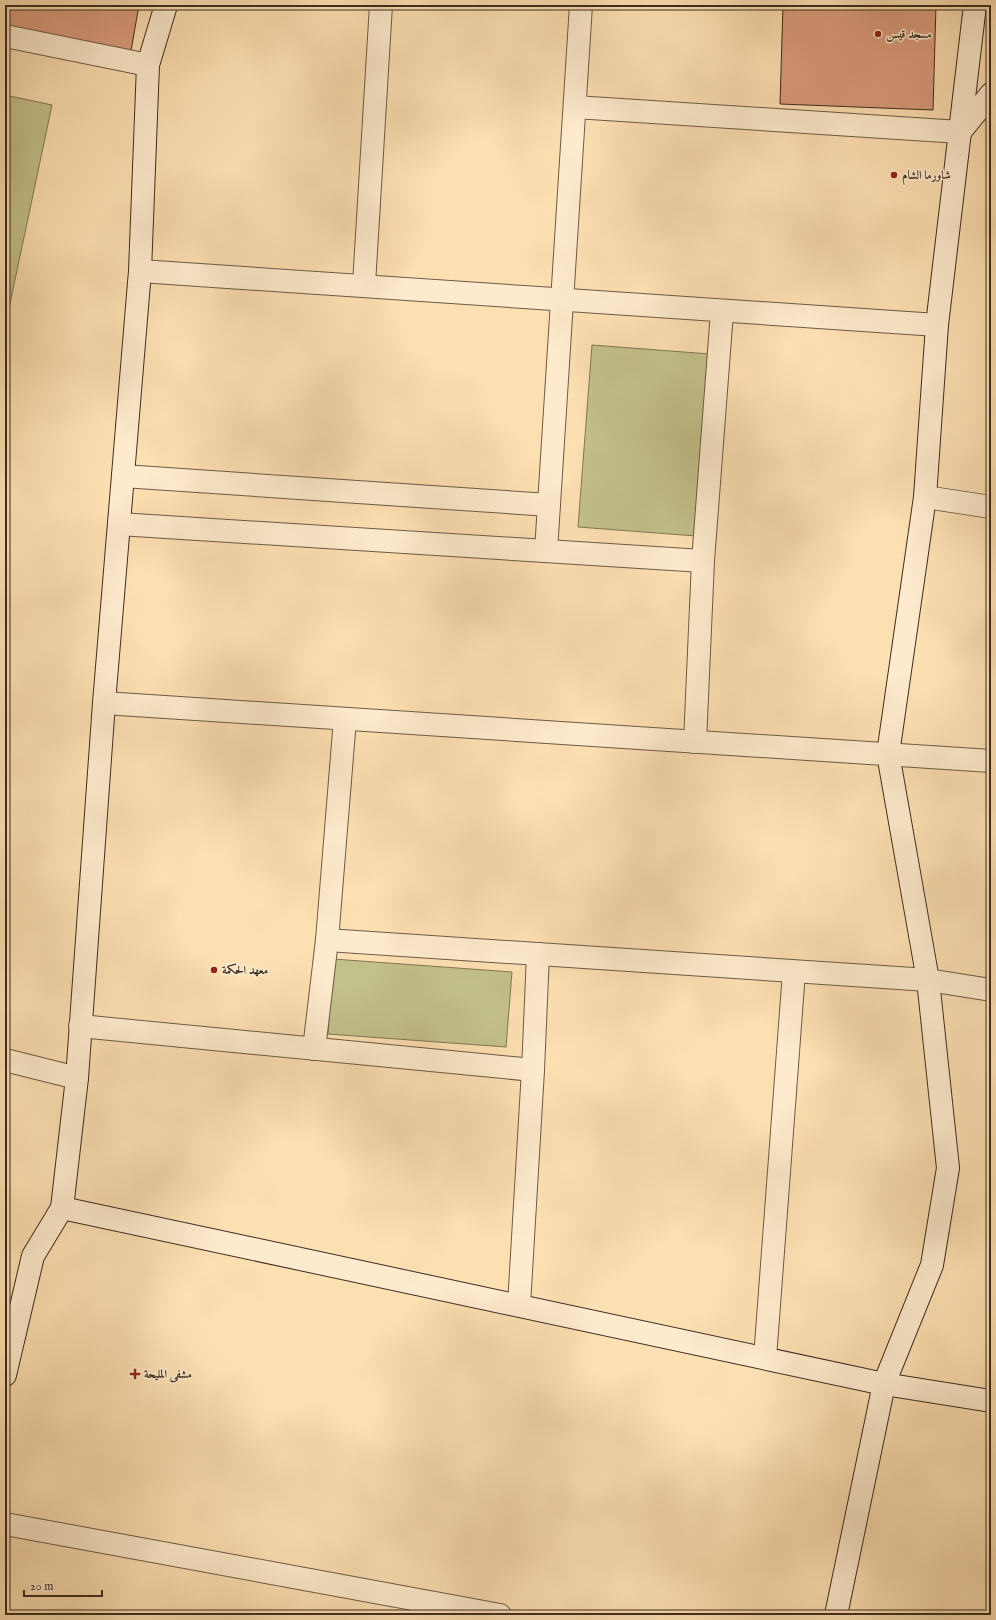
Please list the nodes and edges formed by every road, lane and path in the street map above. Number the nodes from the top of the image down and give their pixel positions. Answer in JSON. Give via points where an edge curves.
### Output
{"nodes":[{"id":1,"x":166,"y":5,"type":"edge"},
{"id":2,"x":381,"y":5,"type":"edge"},
{"id":3,"x":581,"y":5,"type":"edge"},
{"id":4,"x":975,"y":5,"type":"edge"},
{"id":5,"x":5,"y":36,"type":"edge"},
{"id":6,"x":148,"y":65,"type":"junction"},
{"id":7,"x":991,"y":94,"type":"edge"},
{"id":8,"x":575,"y":107,"type":"junction"},
{"id":9,"x":960,"y":132,"type":"junction"},
{"id":10,"x":140,"y":271,"type":"junction"},
{"id":11,"x":364,"y":284,"type":"junction"},
{"id":12,"x":562,"y":300,"type":"junction"},
{"id":13,"x":722,"y":312,"type":"junction"},
{"id":14,"x":937,"y":325,"type":"junction"},
{"id":15,"x":123,"y":476,"type":"junction"},
{"id":16,"x":925,"y":497,"type":"junction"},
{"id":17,"x":549,"y":504,"type":"junction"},
{"id":18,"x":991,"y":507,"type":"edge"},
{"id":19,"x":119,"y":524,"type":"junction"},
{"id":20,"x":546,"y":551,"type":"junction"},
{"id":21,"x":703,"y":561,"type":"junction"},
{"id":22,"x":104,"y":703,"type":"junction"},
{"id":23,"x":345,"y":719,"type":"junction"},
{"id":24,"x":695,"y":742,"type":"junction"},
{"id":25,"x":888,"y":754,"type":"junction"},
{"id":26,"x":991,"y":761,"type":"edge"},
{"id":27,"x":327,"y":940,"type":"junction"},
{"id":28,"x":538,"y":954,"type":"junction"},
{"id":29,"x":794,"y":972,"type":"junction"},
{"id":30,"x":928,"y":980,"type":"junction"},
{"id":31,"x":991,"y":990,"type":"edge"},
{"id":32,"x":80,"y":1026,"type":"junction"},
{"id":33,"x":314,"y":1049,"type":"junction"},
{"id":34,"x":5,"y":1060,"type":"edge"},
{"id":35,"x":534,"y":1070,"type":"junction"},
{"id":36,"x":77,"y":1078,"type":"junction"},
{"id":37,"x":62,"y":1208,"type":"junction"},
{"id":38,"x":519,"y":1305,"type":"junction"},
{"id":39,"x":765,"y":1358,"type":"junction"},
{"id":40,"x":5,"y":1376,"type":"edge"},
{"id":41,"x":884,"y":1384,"type":"junction"},
{"id":42,"x":991,"y":1401,"type":"edge"},
{"id":43,"x":5,"y":1524,"type":"edge"},
{"id":44,"x":500,"y":1615,"type":"edge"},
{"id":45,"x":836,"y":1615,"type":"edge"}],
"edges":[{"from":1,"to":6,"type":"street"},
{"from":2,"to":11,"type":"street"},
{"from":3,"to":8,"type":"street"},
{"from":4,"to":9,"type":"street"},
{"from":5,"to":6,"type":"street"},
{"from":6,"to":10,"type":"street"},
{"from":7,"to":9,"type":"street"},
{"from":8,"to":9,"type":"street"},
{"from":8,"to":12,"type":"street"},
{"from":9,"to":14,"type":"street"},
{"from":10,"to":11,"type":"street"},
{"from":10,"to":15,"type":"street"},
{"from":11,"to":12,"type":"street"},
{"from":12,"to":13,"type":"street"},
{"from":12,"to":17,"type":"street"},
{"from":13,"to":14,"type":"street"},
{"from":13,"to":21,"type":"street"},
{"from":14,"to":16,"type":"street"},
{"from":15,"to":17,"type":"street"},
{"from":15,"to":19,"type":"street"},
{"from":16,"to":18,"type":"street"},
{"from":16,"to":25,"type":"street"},
{"from":17,"to":20,"type":"street"},
{"from":19,"to":20,"type":"street"},
{"from":19,"to":22,"type":"street"},
{"from":20,"to":21,"type":"street"},
{"from":21,"to":24,"type":"street"},
{"from":22,"to":23,"type":"street"},
{"from":22,"to":32,"type":"street"},
{"from":23,"to":24,"type":"street"},
{"from":23,"to":27,"type":"street"},
{"from":24,"to":25,"type":"street"},
{"from":25,"to":26,"type":"street"},
{"from":25,"to":30,"type":"street"},
{"from":27,"to":28,"type":"street"},
{"from":27,"to":33,"type":"street"},
{"from":28,"to":29,"type":"street"},
{"from":28,"to":35,"type":"street"},
{"from":29,"to":30,"type":"street"},
{"from":29,"to":39,"type":"street"},
{"from":30,"to":31,"type":"street"},
{"from":30,"to":41,"type":"street","via":[[948,1168],[932,1264]]},
{"from":32,"to":33,"type":"street"},
{"from":32,"to":36,"type":"street"},
{"from":33,"to":35,"type":"street"},
{"from":34,"to":36,"type":"street"},
{"from":35,"to":38,"type":"street"},
{"from":36,"to":37,"type":"street"},
{"from":37,"to":38,"type":"street"},
{"from":37,"to":40,"type":"street","via":[[33,1256]]},
{"from":38,"to":39,"type":"street"},
{"from":39,"to":41,"type":"street"},
{"from":41,"to":42,"type":"street"},
{"from":41,"to":45,"type":"street"},
{"from":43,"to":44,"type":"street"}]}
